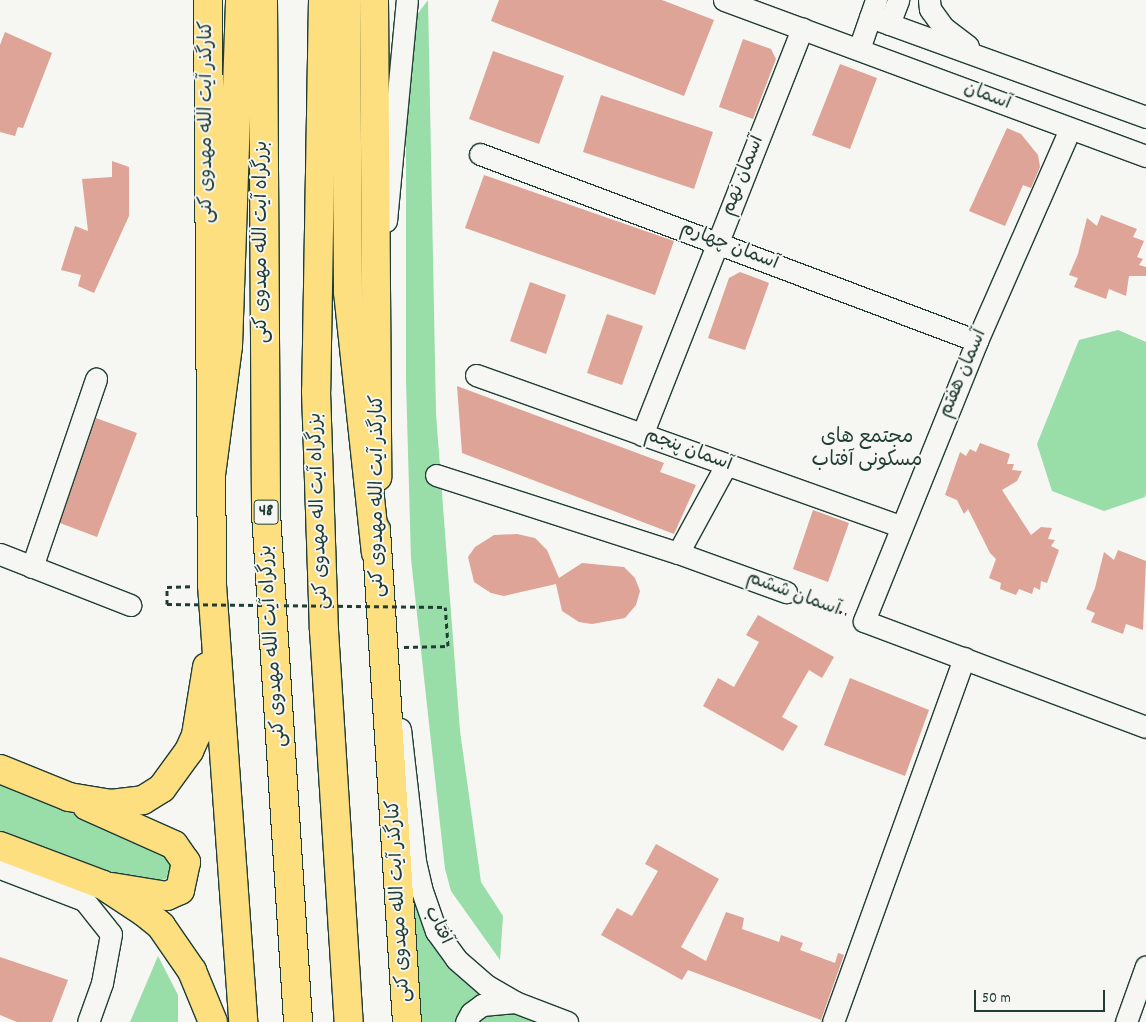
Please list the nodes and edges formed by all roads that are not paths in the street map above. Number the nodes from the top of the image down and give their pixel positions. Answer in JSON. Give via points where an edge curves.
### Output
{"nodes":[{"id":1,"x":208,"y":0,"type":"edge"},
{"id":2,"x":240,"y":0,"type":"edge"},
{"id":3,"x":263,"y":0,"type":"edge"},
{"id":4,"x":323,"y":0,"type":"edge"},
{"id":5,"x":346,"y":0,"type":"edge"},
{"id":6,"x":374,"y":0,"type":"edge"},
{"id":7,"x":407,"y":0,"type":"edge"},
{"id":8,"x":724,"y":0,"type":"edge"},
{"id":9,"x":898,"y":0,"type":"edge"},
{"id":10,"x":928,"y":0,"type":"edge"},
{"id":11,"x":878,"y":14,"type":"edge"},
{"id":12,"x":802,"y":28,"type":"junction"},
{"id":13,"x":859,"y":49,"type":"junction"},
{"id":14,"x":986,"y":60,"type":"junction"},
{"id":15,"x":1146,"y":117,"type":"edge"},
{"id":16,"x":1070,"y":129,"type":"junction"},
{"id":17,"x":480,"y":154,"type":"dead end"},
{"id":18,"x":1146,"y":156,"type":"edge"},
{"id":19,"x":718,"y":243,"type":"junction"},
{"id":20,"x":375,"y":252,"type":"junction"},
{"id":21,"x":977,"y":341,"type":"junction"},
{"id":22,"x":476,"y":375,"type":"dead end"},
{"id":23,"x":96,"y":379,"type":"dead end"},
{"id":24,"x":642,"y":435,"type":"junction"},
{"id":25,"x":726,"y":465,"type":"junction"},
{"id":26,"x":211,"y":475,"type":"junction"},
{"id":27,"x":436,"y":475,"type":"dead end"},
{"id":28,"x":901,"y":526,"type":"junction"},
{"id":29,"x":376,"y":552,"type":"junction"},
{"id":30,"x":678,"y":553,"type":"junction"},
{"id":31,"x":0,"y":554,"type":"edge"},
{"id":32,"x":32,"y":567,"type":"junction"},
{"id":33,"x":212,"y":586,"type":"junction"},
{"id":34,"x":786,"y":592,"type":"road end"},
{"id":35,"x":130,"y":605,"type":"dead end"},
{"id":36,"x":864,"y":620,"type":"joint"},
{"id":37,"x":964,"y":658,"type":"junction"},
{"id":38,"x":386,"y":676,"type":"junction"},
{"id":39,"x":1146,"y":727,"type":"edge"},
{"id":40,"x":0,"y":769,"type":"edge"},
{"id":41,"x":69,"y":796,"type":"junction"},
{"id":42,"x":0,"y":846,"type":"edge"},
{"id":43,"x":0,"y":868,"type":"edge"},
{"id":44,"x":103,"y":885,"type":"junction"},
{"id":45,"x":1146,"y":966,"type":"edge"},
{"id":46,"x":515,"y":1002,"type":"junction"},
{"id":47,"x":88,"y":1022,"type":"edge"},
{"id":48,"x":213,"y":1022,"type":"edge"},
{"id":49,"x":243,"y":1022,"type":"edge"},
{"id":50,"x":298,"y":1022,"type":"edge"},
{"id":51,"x":349,"y":1022,"type":"edge"},
{"id":52,"x":408,"y":1022,"type":"edge"},
{"id":53,"x":466,"y":1022,"type":"edge"},
{"id":54,"x":567,"y":1022,"type":"edge"},
{"id":55,"x":833,"y":1022,"type":"edge"},
{"id":56,"x":1126,"y":1022,"type":"edge"}],
"edges":[{"from":1,"to":26,"type":"main road","name":"کنارگذر آیت الله مهدوی کنی"},
{"from":2,"to":26,"type":"main road","via":[[228,346]]},
{"from":3,"to":50,"type":"main road","name":"بزرگراه آیت الله مهدوی کنی","number":"48","via":[[266,513]]},
{"from":4,"to":51,"type":"main road","name":"بزرگراه آیت اله مهدوی کنی","via":[[316,401],[324,630]]},
{"from":5,"to":29,"type":"main road","via":[[348,292]]},
{"from":6,"to":20,"type":"main road","name":"کنارگذر آیت الله مهدوی کنی"},
{"from":7,"to":20,"type":"street","via":[[386,222]]},
{"from":8,"to":12,"type":"street","name":"آسمان"},
{"from":9,"to":11,"type":"street"},
{"from":10,"to":14,"type":"street","via":[[930,10],[944,28]]},
{"from":11,"to":13,"type":"street"},
{"from":11,"to":14,"type":"street","name":"آسمان"},
{"from":12,"to":13,"type":"street","name":"آسمان"},
{"from":12,"to":19,"type":"street","name":"آسمان نهم"},
{"from":13,"to":16,"type":"street","name":"آسمان"},
{"from":14,"to":15,"type":"street","name":"آسمان"},
{"from":16,"to":18,"type":"street","name":"آسمان"},
{"from":16,"to":21,"type":"street","name":"آسمان هفتم"},
{"from":17,"to":19,"type":"street","name":"آسمان چهارم"},
{"from":19,"to":21,"type":"street","name":"آسمان چهارم"},
{"from":19,"to":24,"type":"street","name":"آسمان نهم"},
{"from":20,"to":29,"type":"main road","name":"کنارگذر آیت الله مهدوی کنی","via":[[378,399]]},
{"from":21,"to":28,"type":"street","name":"آسمان هفتم"},
{"from":22,"to":24,"type":"street","name":"آسمان پنجم"},
{"from":23,"to":32,"type":"street"},
{"from":24,"to":25,"type":"street","name":"آسمان پنجم"},
{"from":25,"to":28,"type":"street","name":"آسمان پنجم"},
{"from":25,"to":30,"type":"street"},
{"from":26,"to":33,"type":"main road","name":"کنارگذر آیت الله مهدوی کنی"},
{"from":27,"to":30,"type":"street","name":"آسمان ششم"},
{"from":28,"to":36,"type":"street","name":"آسمان هفتم"},
{"from":29,"to":38,"type":"main road","name":"کنارگذر آیت الله مهدوی کنی"},
{"from":30,"to":34,"type":"street","name":"آسمان ششم"},
{"from":31,"to":32,"type":"street"},
{"from":32,"to":35,"type":"street"},
{"from":33,"to":41,"type":"main road","via":[[209,657],[201,710],[196,735],[180,765],[162,788],[143,800],[111,804]]},
{"from":33,"to":49,"type":"main road","name":"کنارگذر آیت الله مهدوی کنی"},
{"from":36,"to":37,"type":"street","name":"آسمان ششم"},
{"from":37,"to":39,"type":"street","name":"آسمان ششم"},
{"from":37,"to":55,"type":"street"},
{"from":38,"to":46,"type":"street","name":"آفتاب","via":[[400,730],[415,861],[428,912],[456,959],[486,985]]},
{"from":38,"to":52,"type":"main road","name":"کنارگذر آیت الله مهدوی کنی"},
{"from":40,"to":41,"type":"main road"},
{"from":41,"to":44,"type":"main road","via":[[174,845],[186,862],[180,890],[167,896]]},
{"from":42,"to":44,"type":"main road"},
{"from":43,"to":47,"type":"street","via":[[84,900],[111,934],[102,983]]},
{"from":44,"to":48,"type":"main road","via":[[161,926],[192,971]]},
{"from":45,"to":56,"type":"street"},
{"from":46,"to":53,"type":"street","via":[[482,1005],[471,1013]]},
{"from":46,"to":54,"type":"street","name":"آفتاب"}]}
